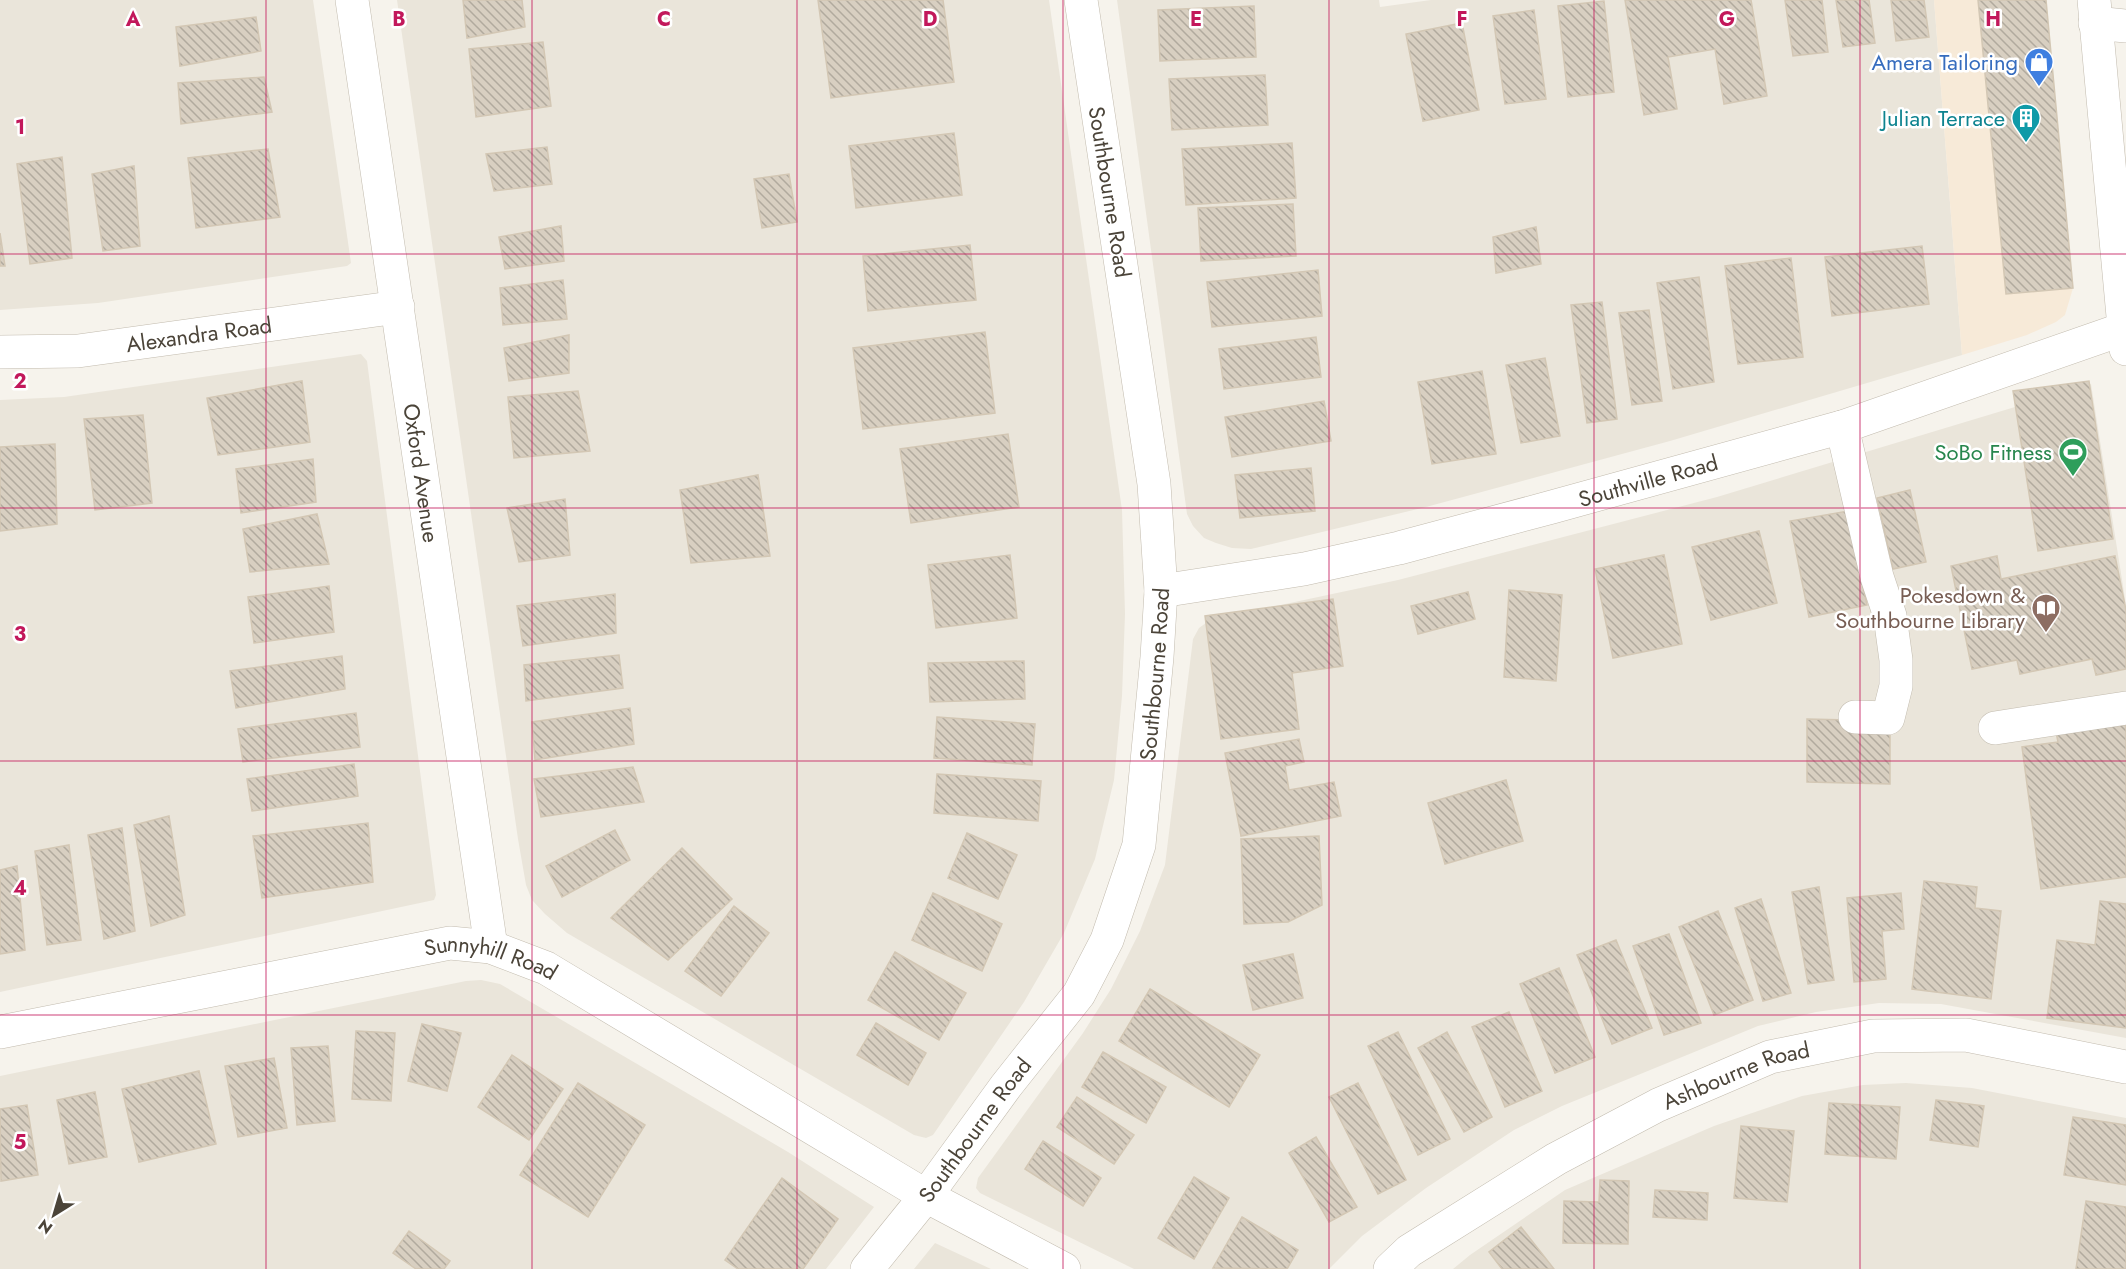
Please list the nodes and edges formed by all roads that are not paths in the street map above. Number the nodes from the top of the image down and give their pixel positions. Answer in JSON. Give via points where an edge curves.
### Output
{"nodes":[{"id":1,"x":352,"y":0,"type":"edge"},
{"id":2,"x":1081,"y":0,"type":"edge"},
{"id":3,"x":2105,"y":17,"type":"edge"},
{"id":4,"x":398,"y":307,"type":"junction"},
{"id":5,"x":2124,"y":340,"type":"edge"},
{"id":6,"x":0,"y":352,"type":"edge"},
{"id":7,"x":1842,"y":427,"type":"junction"},
{"id":8,"x":1161,"y":591,"type":"junction"},
{"id":9,"x":2126,"y":708,"type":"edge"},
{"id":10,"x":1855,"y":717,"type":"dead end"},
{"id":11,"x":1995,"y":728,"type":"dead end"},
{"id":12,"x":491,"y":947,"type":"junction"},
{"id":13,"x":0,"y":1032,"type":"edge"},
{"id":14,"x":2126,"y":1067,"type":"edge"},
{"id":15,"x":926,"y":1196,"type":"junction"},
{"id":16,"x":867,"y":1269,"type":"edge"},
{"id":17,"x":1064,"y":1269,"type":"edge"},
{"id":18,"x":1389,"y":1269,"type":"edge"}],
"edges":[{"from":1,"to":4,"type":"street","name":"Oxford Avenue"},
{"from":2,"to":8,"type":"street","name":"Southbourne Road","via":[[1154,484]]},
{"from":3,"to":5,"type":"street"},
{"from":4,"to":6,"type":"street","name":"Alexandra Road","via":[[78,351]]},
{"from":4,"to":12,"type":"street","name":"Oxford Avenue"},
{"from":5,"to":7,"type":"street","name":"Southville Road"},
{"from":7,"to":8,"type":"street","name":"Southville Road","via":[[1399,548],[1304,569]]},
{"from":7,"to":10,"type":"street","via":[[1890,616],[1896,660],[1896,686],[1888,718]]},
{"from":8,"to":15,"type":"street","name":"Southbourne Road","via":[[1139,844],[1107,940],[1078,994]]},
{"from":9,"to":11,"type":"street"},
{"from":12,"to":13,"type":"street","name":"Sunnyhill Road","via":[[450,943]]},
{"from":12,"to":15,"type":"street","name":"Sunnyhill Road","via":[[546,968]]},
{"from":14,"to":18,"type":"street","name":"Ashbourne Road","via":[[1966,1035],[1873,1036],[1770,1057],[1658,1105],[1556,1159],[1409,1251]]},
{"from":15,"to":16,"type":"street","name":"Southbourne Road"},
{"from":15,"to":17,"type":"street","name":"Sunnyhill Road"}]}
